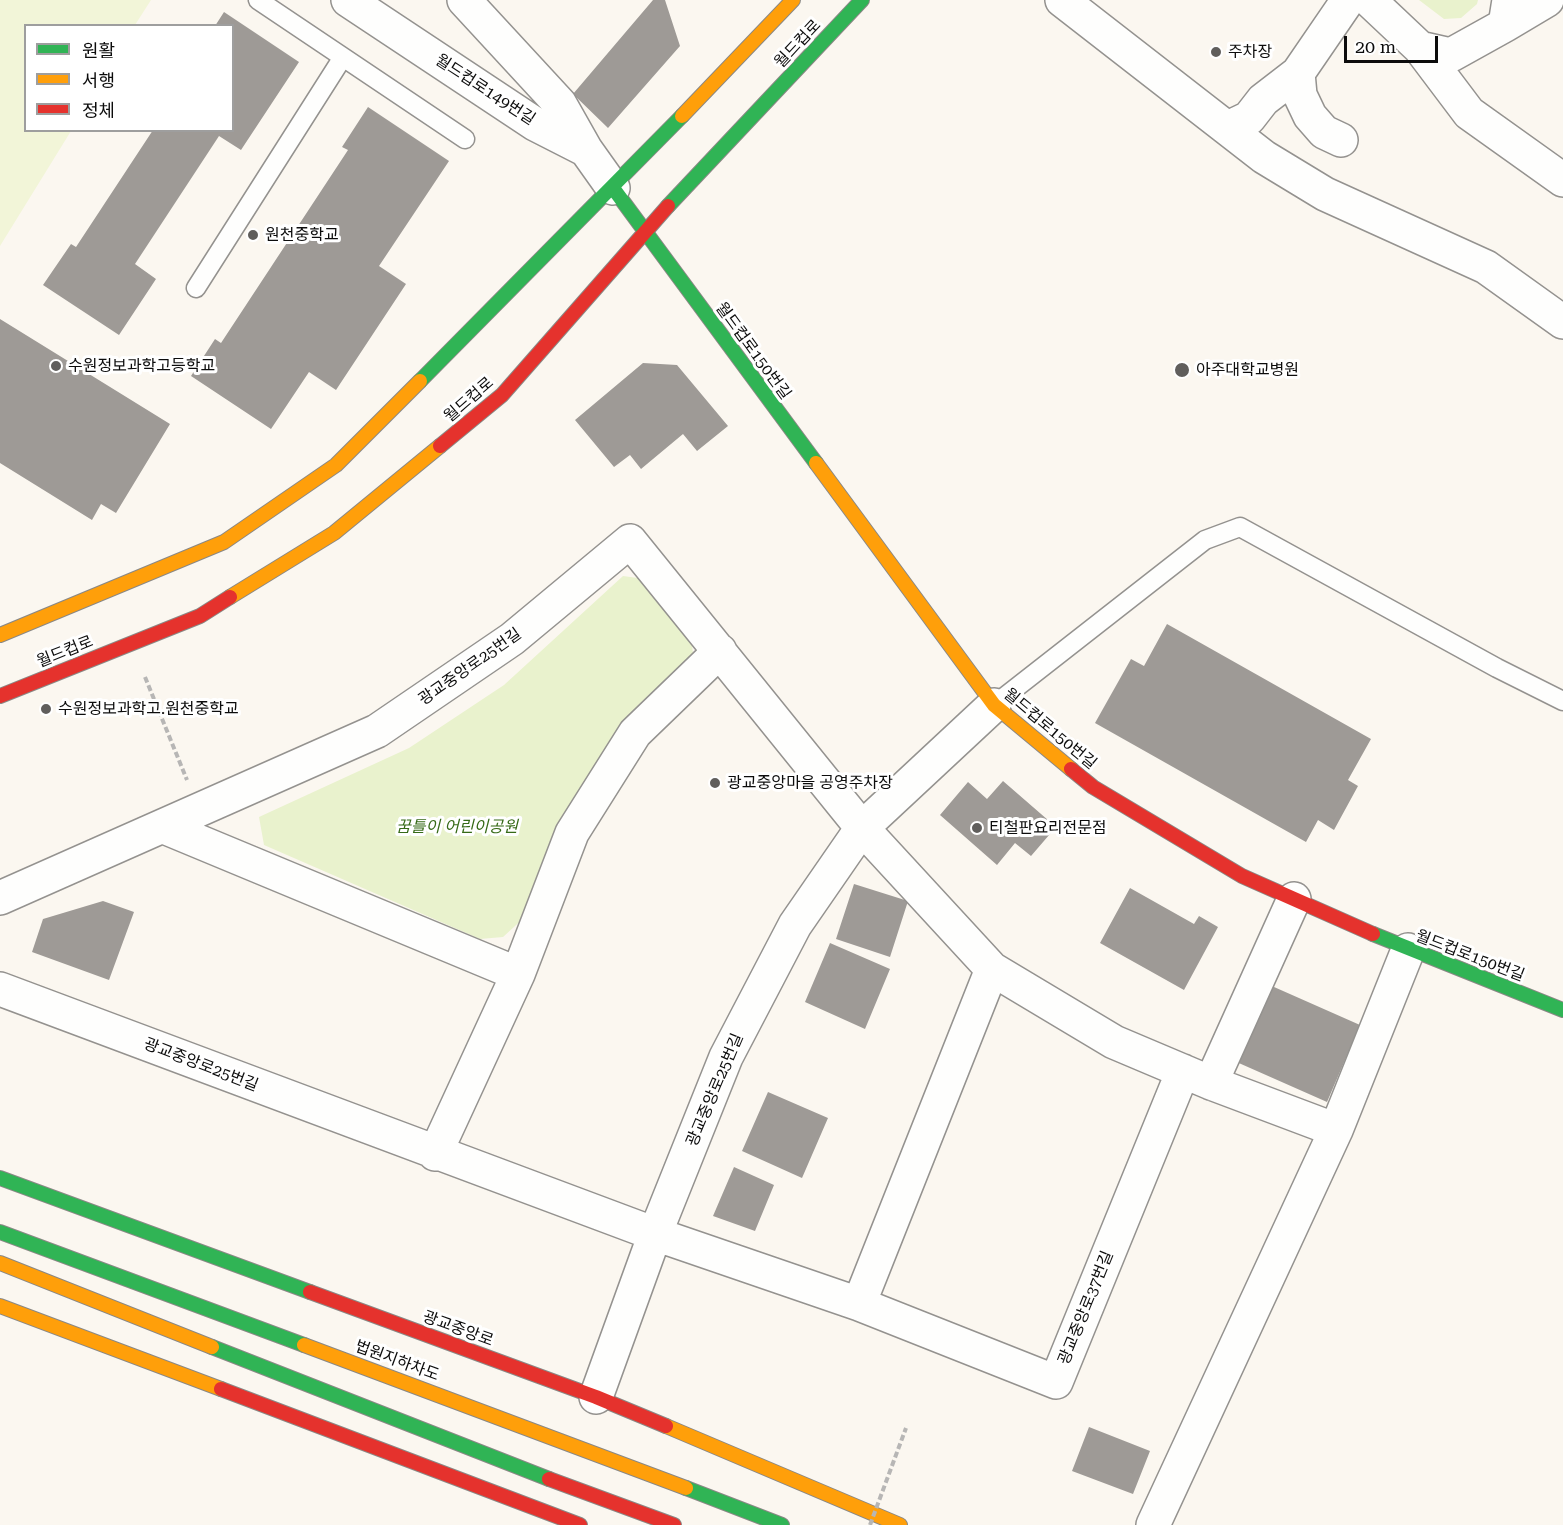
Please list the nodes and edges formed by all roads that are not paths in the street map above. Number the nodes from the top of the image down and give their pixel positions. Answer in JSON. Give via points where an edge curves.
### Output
{"nodes":[{"id":1,"x":258,"y":0,"type":"edge"},
{"id":2,"x":348,"y":0,"type":"edge"},
{"id":3,"x":464,"y":0,"type":"edge"},
{"id":4,"x":794,"y":0,"type":"edge"},
{"id":5,"x":862,"y":0,"type":"edge"},
{"id":6,"x":1062,"y":0,"type":"edge"},
{"id":7,"x":1348,"y":0,"type":"edge"},
{"id":8,"x":1369,"y":0,"type":"edge"},
{"id":9,"x":1547,"y":0,"type":"edge"},
{"id":10,"x":1507,"y":12,"type":"edge"},
{"id":11,"x":1420,"y":48,"type":"junction"},
{"id":12,"x":343,"y":57,"type":"junction"},
{"id":13,"x":1298,"y":73,"type":"junction"},
{"id":14,"x":1228,"y":128,"type":"junction"},
{"id":15,"x":465,"y":139,"type":"dead end"},
{"id":16,"x":1341,"y":140,"type":"dead end"},
{"id":17,"x":586,"y":150,"type":"junction"},
{"id":18,"x":1563,"y":180,"type":"edge"},
{"id":19,"x":613,"y":188,"type":"junction"},
{"id":20,"x":645,"y":231,"type":"junction"},
{"id":21,"x":196,"y":288,"type":"dead end"},
{"id":22,"x":1563,"y":322,"type":"edge"},
{"id":23,"x":0,"y":635,"type":"edge"},
{"id":24,"x":720,"y":651,"type":"junction"},
{"id":25,"x":0,"y":696,"type":"edge"},
{"id":26,"x":1563,"y":701,"type":"edge"},
{"id":27,"x":994,"y":705,"type":"junction"},
{"id":28,"x":164,"y":827,"type":"junction"},
{"id":29,"x":862,"y":828,"type":"junction"},
{"id":30,"x":0,"y":898,"type":"edge"},
{"id":31,"x":1294,"y":899,"type":"junction"},
{"id":32,"x":1408,"y":950,"type":"junction"},
{"id":33,"x":992,"y":969,"type":"junction"},
{"id":34,"x":518,"y":974,"type":"junction"},
{"id":35,"x":0,"y":989,"type":"edge"},
{"id":36,"x":1563,"y":1010,"type":"edge"},
{"id":37,"x":1197,"y":1077,"type":"junction"},
{"id":38,"x":1336,"y":1130,"type":"junction"},
{"id":39,"x":435,"y":1154,"type":"junction"},
{"id":40,"x":0,"y":1178,"type":"edge"},
{"id":41,"x":0,"y":1232,"type":"edge"},
{"id":42,"x":655,"y":1234,"type":"junction"},
{"id":43,"x":0,"y":1263,"type":"edge"},
{"id":44,"x":859,"y":1304,"type":"junction"},
{"id":45,"x":0,"y":1306,"type":"edge"},
{"id":46,"x":596,"y":1397,"type":"junction"},
{"id":47,"x":580,"y":1525,"type":"edge"},
{"id":48,"x":674,"y":1525,"type":"edge"},
{"id":49,"x":782,"y":1525,"type":"edge"},
{"id":50,"x":900,"y":1525,"type":"edge"},
{"id":51,"x":1153,"y":1525,"type":"edge"}],
"edges":[{"from":1,"to":12,"type":"lane"},
{"from":2,"to":17,"type":"street","name":"월드컵로149번길","via":[[535,124]]},
{"from":3,"to":17,"type":"street","via":[[560,105]]},
{"from":4,"to":19,"type":"street","name":"월드컵로"},
{"from":5,"to":20,"type":"street","name":"월드컵로"},
{"from":6,"to":14,"type":"street"},
{"from":7,"to":13,"type":"street"},
{"from":8,"to":11,"type":"street"},
{"from":9,"to":10,"type":"street"},
{"from":10,"to":11,"type":"street","via":[[1451,55]]},
{"from":11,"to":18,"type":"street","via":[[1469,113]]},
{"from":12,"to":15,"type":"lane"},
{"from":12,"to":21,"type":"lane"},
{"from":13,"to":14,"type":"street","via":[[1263,100],[1250,118]]},
{"from":13,"to":16,"type":"street","via":[[1300,95],[1310,116],[1324,132]]},
{"from":14,"to":22,"type":"street","via":[[1264,157],[1325,194],[1486,267]]},
{"from":17,"to":19,"type":"street","name":"월드컵로149번길"},
{"from":19,"to":20,"type":"street","name":"월드컵로150번길"},
{"from":19,"to":23,"type":"street","name":"월드컵로","via":[[336,465],[224,542]]},
{"from":20,"to":25,"type":"street","name":"월드컵로","via":[[502,395],[333,533],[200,616]]},
{"from":20,"to":27,"type":"street","name":"월드컵로150번길"},
{"from":24,"to":28,"type":"street","name":"광교중앙로25번길","via":[[630,541],[512,639],[377,731]]},
{"from":24,"to":29,"type":"street","name":"광교중앙로25번길"},
{"from":24,"to":34,"type":"street","via":[[635,733],[572,833]]},
{"from":26,"to":27,"type":"lane","via":[[1240,527],[1205,540]]},
{"from":27,"to":29,"type":"street","name":"광교중앙로25번길"},
{"from":27,"to":31,"type":"street","name":"월드컵로150번길","via":[[1093,787],[1242,876]]},
{"from":28,"to":30,"type":"street","name":"광교중앙로25번길"},
{"from":28,"to":34,"type":"street"},
{"from":29,"to":33,"type":"street"},
{"from":29,"to":42,"type":"street","name":"광교중앙로25번길","via":[[795,925],[726,1057]]},
{"from":31,"to":32,"type":"street","name":"월드컵로150번길"},
{"from":31,"to":37,"type":"street"},
{"from":32,"to":36,"type":"street","name":"월드컵로150번길"},
{"from":32,"to":38,"type":"street"},
{"from":33,"to":37,"type":"street","via":[[1114,1042]]},
{"from":33,"to":44,"type":"street"},
{"from":34,"to":39,"type":"street"},
{"from":35,"to":39,"type":"street","name":"광교중앙로25번길"},
{"from":37,"to":38,"type":"street"},
{"from":37,"to":44,"type":"street","name":"광교중앙로37번길","via":[[1056,1382]]},
{"from":38,"to":51,"type":"street"},
{"from":39,"to":42,"type":"street","name":"광교중앙로25번길"},
{"from":40,"to":46,"type":"street","name":"광교중앙로"},
{"from":41,"to":49,"type":"street","name":"법원지하차도"},
{"from":42,"to":44,"type":"street","name":"광교중앙로37번길"},
{"from":42,"to":46,"type":"street","name":"광교중앙로25번길"},
{"from":43,"to":48,"type":"street","via":[[485,1455]]},
{"from":45,"to":47,"type":"street"},
{"from":46,"to":50,"type":"street","name":"광교중앙로"}]}
